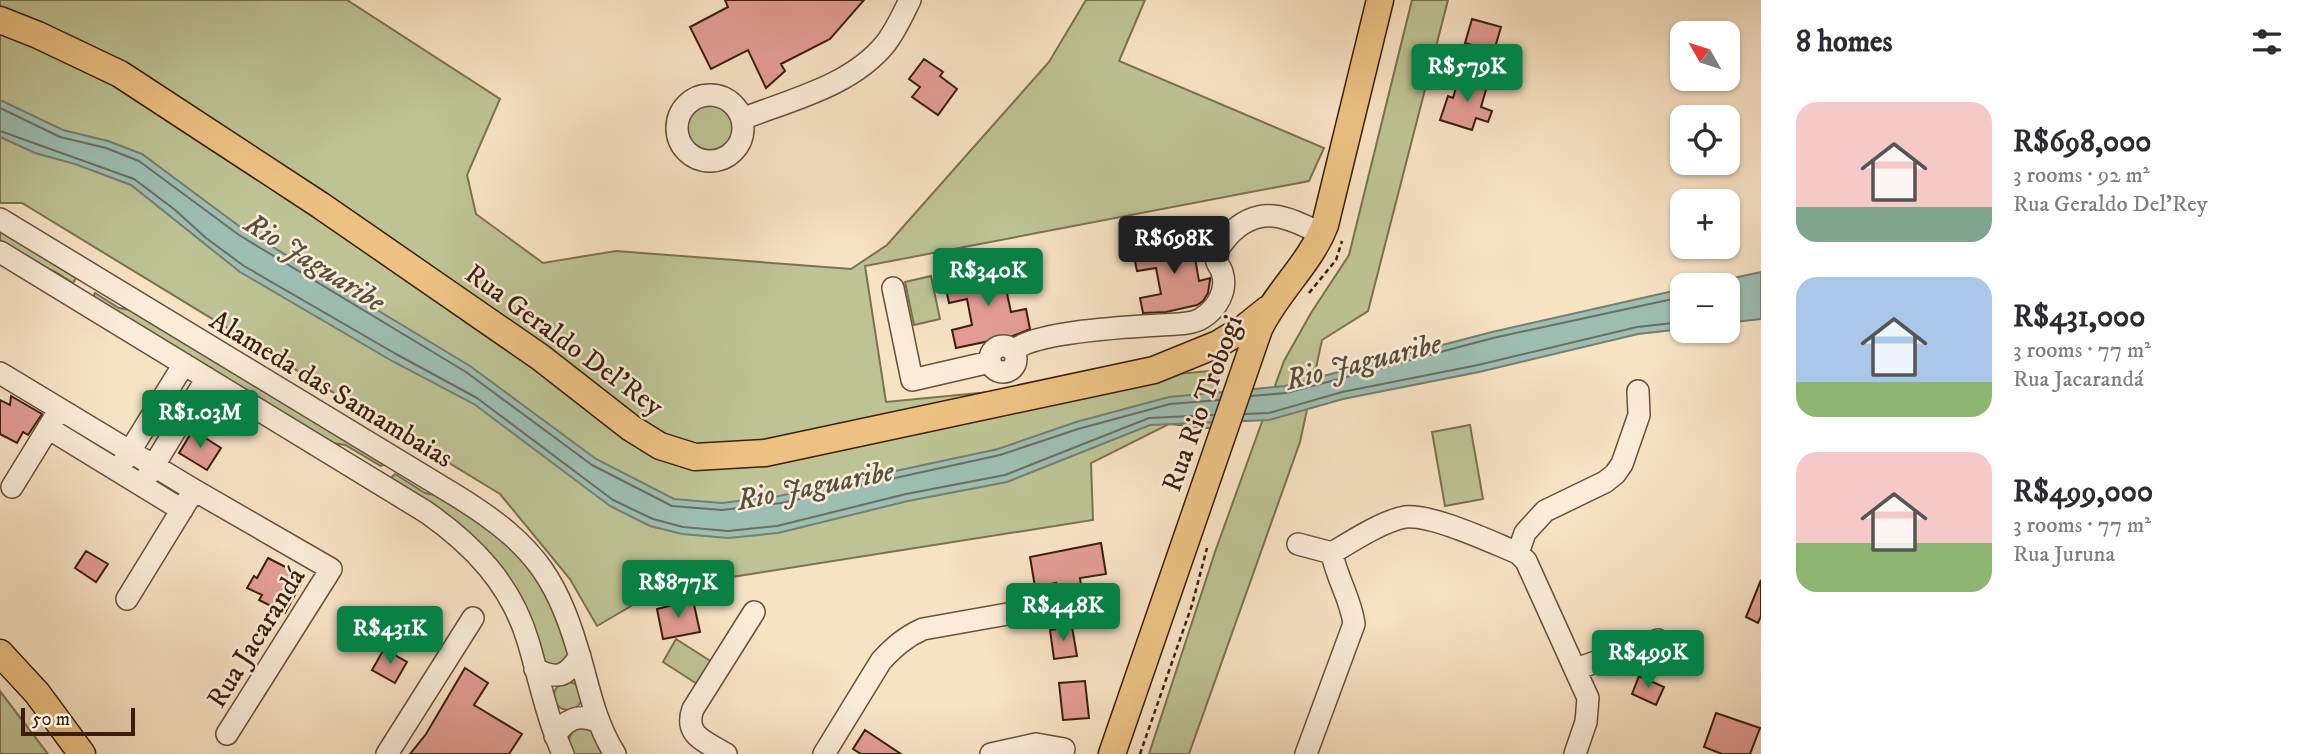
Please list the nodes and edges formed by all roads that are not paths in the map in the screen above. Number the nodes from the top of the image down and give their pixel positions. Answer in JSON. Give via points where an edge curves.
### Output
{"nodes":[{"id":1,"x":910,"y":0,"type":"edge"},
{"id":2,"x":1380,"y":0,"type":"edge"},
{"id":3,"x":0,"y":20,"type":"edge"},
{"id":4,"x":741,"y":119,"type":"dead end"},
{"id":5,"x":0,"y":219,"type":"edge"},
{"id":6,"x":1321,"y":234,"type":"junction"},
{"id":7,"x":0,"y":252,"type":"edge"},
{"id":8,"x":93,"y":275,"type":"junction"},
{"id":9,"x":893,"y":288,"type":"dead end"},
{"id":10,"x":78,"y":299,"type":"junction"},
{"id":11,"x":1268,"y":309,"type":"junction"},
{"id":12,"x":184,"y":364,"type":"junction"},
{"id":13,"x":0,"y":373,"type":"edge"},
{"id":14,"x":206,"y":378,"type":"junction"},
{"id":15,"x":1638,"y":391,"type":"dead end"},
{"id":16,"x":60,"y":409,"type":"junction"},
{"id":17,"x":48,"y":428,"type":"junction"},
{"id":18,"x":130,"y":451,"type":"junction"},
{"id":19,"x":396,"y":460,"type":"junction"},
{"id":20,"x":154,"y":466,"type":"junction"},
{"id":21,"x":118,"y":471,"type":"junction"},
{"id":22,"x":381,"y":484,"type":"junction"},
{"id":23,"x":142,"y":485,"type":"junction"},
{"id":24,"x":12,"y":487,"type":"dead end"},
{"id":25,"x":194,"y":490,"type":"junction"},
{"id":26,"x":182,"y":510,"type":"junction"},
{"id":27,"x":1298,"y":544,"type":"dead end"},
{"id":28,"x":1332,"y":552,"type":"junction"},
{"id":29,"x":1518,"y":552,"type":"junction"},
{"id":30,"x":127,"y":598,"type":"dead end"},
{"id":31,"x":1098,"y":598,"type":"dead end"},
{"id":32,"x":754,"y":612,"type":"dead end"},
{"id":33,"x":473,"y":618,"type":"dead end"},
{"id":34,"x":1658,"y":640,"type":"dead end"},
{"id":35,"x":0,"y":653,"type":"edge"},
{"id":36,"x":580,"y":656,"type":"junction"},
{"id":37,"x":535,"y":669,"type":"junction"},
{"id":38,"x":1576,"y":669,"type":"junction"},
{"id":39,"x":598,"y":722,"type":"junction"},
{"id":40,"x":227,"y":734,"type":"dead end"},
{"id":41,"x":559,"y":745,"type":"edge"},
{"id":42,"x":1064,"y":749,"type":"dead end"},
{"id":43,"x":1018,"y":750,"type":"edge"},
{"id":44,"x":82,"y":754,"type":"edge"},
{"id":45,"x":387,"y":754,"type":"edge"},
{"id":46,"x":615,"y":754,"type":"edge"},
{"id":47,"x":726,"y":754,"type":"edge"},
{"id":48,"x":824,"y":754,"type":"edge"},
{"id":49,"x":991,"y":754,"type":"edge"},
{"id":50,"x":1112,"y":754,"type":"edge"},
{"id":51,"x":1306,"y":754,"type":"edge"},
{"id":52,"x":1575,"y":754,"type":"edge"}],
"edges":[{"from":1,"to":4,"type":"street","via":[[885,43],[867,63],[825,87]]},
{"from":2,"to":6,"type":"main road","name":"Rua Rio Trobogi"},
{"from":3,"to":11,"type":"main road","name":"Rua Geraldo Del'Rey","via":[[120,74],[331,212],[540,358],[631,428],[660,446],[695,457],[765,453],[1153,370],[1218,344]]},
{"from":5,"to":8,"type":"street","name":"Alameda das Samambaias"},
{"from":6,"to":9,"type":"street","via":[[1277,216],[1245,221],[1217,251],[1223,291],[1201,320],[1086,330],[1013,351],[1000,346],[992,352],[990,362],[912,380]]},
{"from":6,"to":11,"type":"main road","name":"Rua Rio Trobogi","via":[[1307,260]]},
{"from":7,"to":10,"type":"street","name":"Alameda das Samambaias"},
{"from":8,"to":10,"type":"street"},
{"from":8,"to":19,"type":"street","name":"Alameda das Samambaias"},
{"from":10,"to":12,"type":"street","name":"Alameda das Samambaias"},
{"from":11,"to":50,"type":"main road","name":"Rua Rio Trobogi"},
{"from":12,"to":14,"type":"street","name":"Alameda das Samambaias"},
{"from":12,"to":18,"type":"street"},
{"from":13,"to":16,"type":"street"},
{"from":14,"to":20,"type":"street"},
{"from":14,"to":22,"type":"street","name":"Alameda das Samambaias"},
{"from":15,"to":29,"type":"street","via":[[1639,415],[1615,474],[1545,511],[1525,533]]},
{"from":16,"to":17,"type":"street"},
{"from":16,"to":18,"type":"street"},
{"from":17,"to":21,"type":"street"},
{"from":17,"to":24,"type":"street"},
{"from":18,"to":20,"type":"street"},
{"from":18,"to":21,"type":"street"},
{"from":19,"to":22,"type":"street"},
{"from":19,"to":36,"type":"street","name":"Alameda das Samambaias","via":[[483,513],[524,546],[565,608]]},
{"from":20,"to":23,"type":"street"},
{"from":20,"to":25,"type":"street"},
{"from":21,"to":23,"type":"street"},
{"from":22,"to":37,"type":"street","name":"Alameda das Samambaias","via":[[450,529],[490,569],[519,616]]},
{"from":23,"to":26,"type":"street"},
{"from":25,"to":26,"type":"street"},
{"from":25,"to":40,"type":"street","name":"Rua Jacarandá","via":[[331,569]]},
{"from":26,"to":30,"type":"street"},
{"from":27,"to":28,"type":"street"},
{"from":28,"to":29,"type":"street","via":[[1406,517],[1432,520]]},
{"from":28,"to":51,"type":"street","via":[[1354,624]]},
{"from":29,"to":38,"type":"street","via":[[1533,573]]},
{"from":31,"to":48,"type":"street","via":[[923,629],[907,636],[881,661]]},
{"from":32,"to":47,"type":"street","via":[[690,718],[693,732]]},
{"from":33,"to":45,"type":"street"},
{"from":34,"to":38,"type":"street"},
{"from":35,"to":44,"type":"main road","via":[[37,692]]},
{"from":36,"to":37,"type":"street","via":[[560,675]]},
{"from":36,"to":39,"type":"street","name":"Alameda das Samambaias"},
{"from":37,"to":41,"type":"street","name":"Alameda das Samambaias"},
{"from":38,"to":52,"type":"street","via":[[1588,698],[1588,711]]},
{"from":39,"to":41,"type":"street","name":"Alameda das Samambaias","via":[[579,717],[569,720]]},
{"from":39,"to":46,"type":"street","name":"Alameda das Samambaias"},
{"from":42,"to":43,"type":"street","via":[[1049,745]]},
{"from":43,"to":49,"type":"street"}]}
